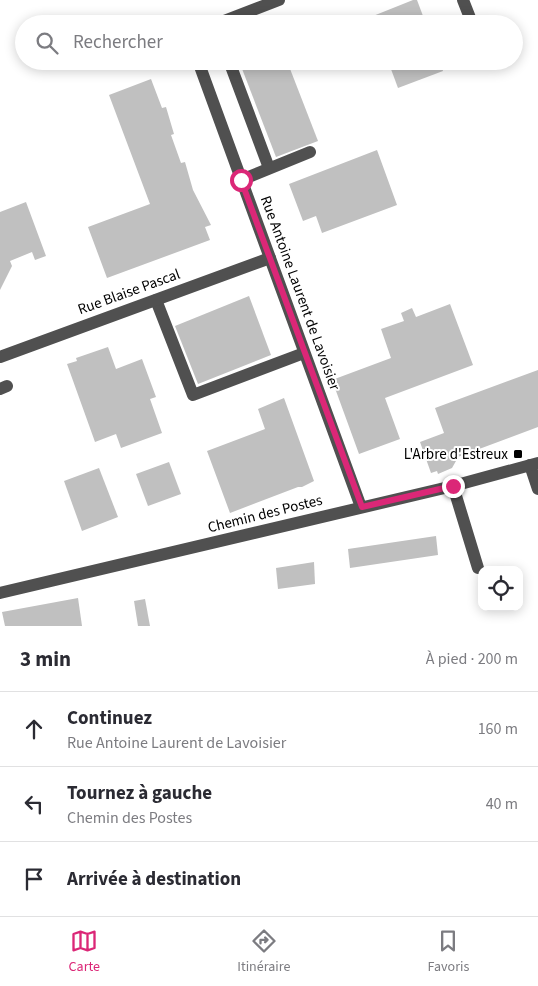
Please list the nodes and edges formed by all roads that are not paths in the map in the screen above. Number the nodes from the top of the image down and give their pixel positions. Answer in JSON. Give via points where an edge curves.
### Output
{"nodes":[{"id":1,"x":279,"y":0,"type":"edge"},
{"id":2,"x":464,"y":0,"type":"edge"},
{"id":3,"x":240,"y":15,"type":"edge"},
{"id":4,"x":469,"y":15,"type":"edge"},
{"id":5,"x":201,"y":70,"type":"edge"},
{"id":6,"x":232,"y":70,"type":"edge"},
{"id":7,"x":310,"y":152,"type":"dead end"},
{"id":8,"x":269,"y":168,"type":"junction"},
{"id":9,"x":241,"y":180,"type":"junction"},
{"id":10,"x":270,"y":258,"type":"junction"},
{"id":11,"x":156,"y":300,"type":"junction"},
{"id":12,"x":304,"y":353,"type":"junction"},
{"id":13,"x":0,"y":358,"type":"edge"},
{"id":14,"x":534,"y":464,"type":"edge"},
{"id":15,"x":453,"y":486,"type":"junction"},
{"id":16,"x":538,"y":489,"type":"edge"},
{"id":17,"x":362,"y":507,"type":"junction"},
{"id":18,"x":478,"y":568,"type":"dead end"},
{"id":19,"x":0,"y":593,"type":"edge"}],
"edges":[{"from":1,"to":3,"type":"street"},
{"from":2,"to":4,"type":"street"},
{"from":5,"to":9,"type":"street","name":"Rue Antoine Laurent de Lavoisier"},
{"from":6,"to":8,"type":"street"},
{"from":7,"to":8,"type":"street"},
{"from":8,"to":9,"type":"street"},
{"from":9,"to":10,"type":"street","name":"Rue Antoine Laurent de Lavoisier"},
{"from":10,"to":11,"type":"street","name":"Rue Blaise Pascal"},
{"from":10,"to":12,"type":"street","name":"Rue Antoine Laurent de Lavoisier"},
{"from":11,"to":12,"type":"street","via":[[193,395]]},
{"from":11,"to":13,"type":"street","name":"Rue Blaise Pascal"},
{"from":12,"to":17,"type":"street","name":"Rue Antoine Laurent de Lavoisier"},
{"from":14,"to":15,"type":"street","name":"Chemin des Postes"},
{"from":14,"to":16,"type":"street"},
{"from":15,"to":17,"type":"street","name":"Chemin des Postes"},
{"from":15,"to":18,"type":"street"},
{"from":17,"to":19,"type":"street","name":"Chemin des Postes"}]}
